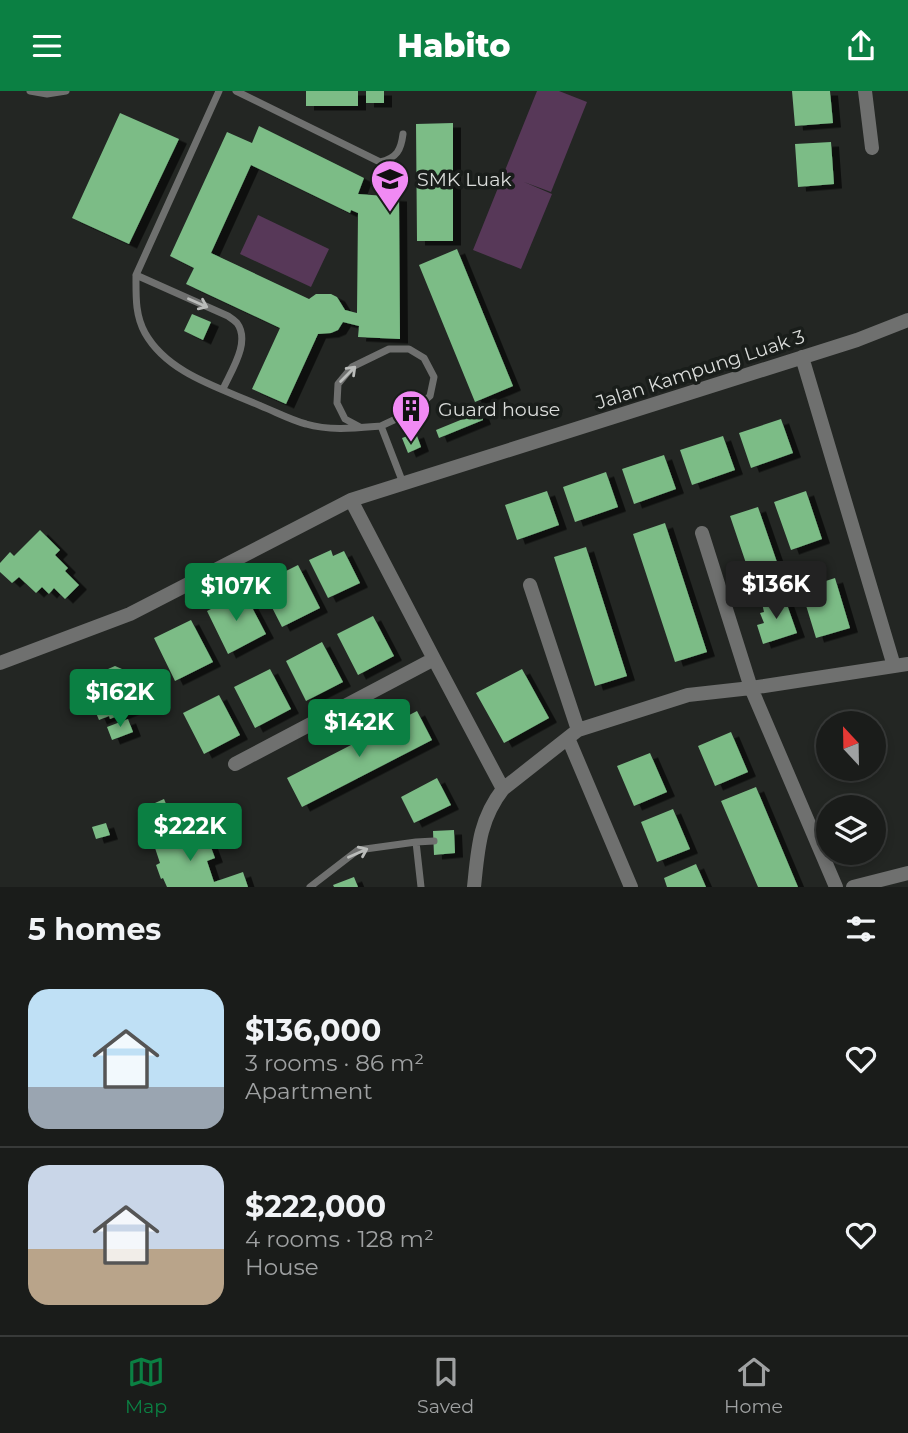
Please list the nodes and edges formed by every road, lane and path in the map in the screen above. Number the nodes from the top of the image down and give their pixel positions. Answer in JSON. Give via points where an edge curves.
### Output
{"nodes":[{"id":1,"x":30,"y":91,"type":"edge"},
{"id":2,"x":66,"y":91,"type":"edge"},
{"id":3,"x":219,"y":91,"type":"edge"},
{"id":4,"x":236,"y":91,"type":"edge"},
{"id":5,"x":865,"y":91,"type":"edge"},
{"id":6,"x":403,"y":134,"type":"dead end"},
{"id":7,"x":872,"y":148,"type":"dead end"},
{"id":8,"x":136,"y":275,"type":"junction"},
{"id":9,"x":908,"y":320,"type":"edge"},
{"id":10,"x":802,"y":357,"type":"junction"},
{"id":11,"x":223,"y":390,"type":"junction"},
{"id":12,"x":381,"y":426,"type":"junction"},
{"id":13,"x":360,"y":427,"type":"junction"},
{"id":14,"x":403,"y":483,"type":"junction"},
{"id":15,"x":352,"y":500,"type":"junction"},
{"id":16,"x":702,"y":533,"type":"dead end"},
{"id":17,"x":530,"y":585,"type":"dead end"},
{"id":18,"x":434,"y":659,"type":"junction"},
{"id":19,"x":0,"y":663,"type":"edge"},
{"id":20,"x":901,"y":665,"type":"edge"},
{"id":21,"x":751,"y":688,"type":"junction"},
{"id":22,"x":573,"y":734,"type":"junction"},
{"id":23,"x":235,"y":764,"type":"dead end"},
{"id":24,"x":503,"y":789,"type":"junction"},
{"id":25,"x":434,"y":841,"type":"dead end"},
{"id":26,"x":416,"y":842,"type":"junction"},
{"id":27,"x":908,"y":873,"type":"edge"},
{"id":28,"x":310,"y":887,"type":"edge"},
{"id":29,"x":421,"y":887,"type":"edge"},
{"id":30,"x":474,"y":887,"type":"edge"},
{"id":31,"x":631,"y":887,"type":"edge"},
{"id":32,"x":836,"y":887,"type":"edge"},
{"id":33,"x":853,"y":887,"type":"edge"}],
"edges":[{"from":1,"to":2,"type":"lane"},
{"from":3,"to":8,"type":"lane"},
{"from":4,"to":6,"type":"lane","via":[[380,162],[396,155]]},
{"from":5,"to":7,"type":"street"},
{"from":8,"to":11,"type":"lane","via":[[135,307],[161,354]]},
{"from":8,"to":11,"type":"lane","one_way":true,"via":[[237,324],[242,345]]},
{"from":9,"to":10,"type":"street","name":"Jalan Kampung Luak 3"},
{"from":10,"to":14,"type":"street","name":"Jalan Kampung Luak 3"},
{"from":10,"to":20,"type":"street"},
{"from":11,"to":13,"type":"lane","via":[[305,424]]},
{"from":12,"to":13,"type":"lane"},
{"from":13,"to":12,"type":"lane","one_way":true,"via":[[345,419],[337,403],[338,384],[352,367],[389,349],[409,349],[424,358],[434,377],[430,396],[413,411]]},
{"from":12,"to":14,"type":"lane"},
{"from":14,"to":15,"type":"street","name":"Jalan Kampung Luak 3"},
{"from":15,"to":18,"type":"street"},
{"from":15,"to":19,"type":"street","name":"Jalan Kampung Luak 3","via":[[130,614]]},
{"from":16,"to":21,"type":"street"},
{"from":17,"to":22,"type":"street"},
{"from":18,"to":23,"type":"street"},
{"from":18,"to":24,"type":"street"},
{"from":20,"to":21,"type":"street"},
{"from":21,"to":22,"type":"street","via":[[688,695]]},
{"from":21,"to":32,"type":"street"},
{"from":22,"to":24,"type":"street"},
{"from":22,"to":31,"type":"street"},
{"from":24,"to":30,"type":"street","via":[[482,826]]},
{"from":25,"to":26,"type":"lane"},
{"from":28,"to":26,"type":"lane","one_way":true,"via":[[358,850]]},
{"from":26,"to":29,"type":"lane"},
{"from":27,"to":33,"type":"street"}]}
